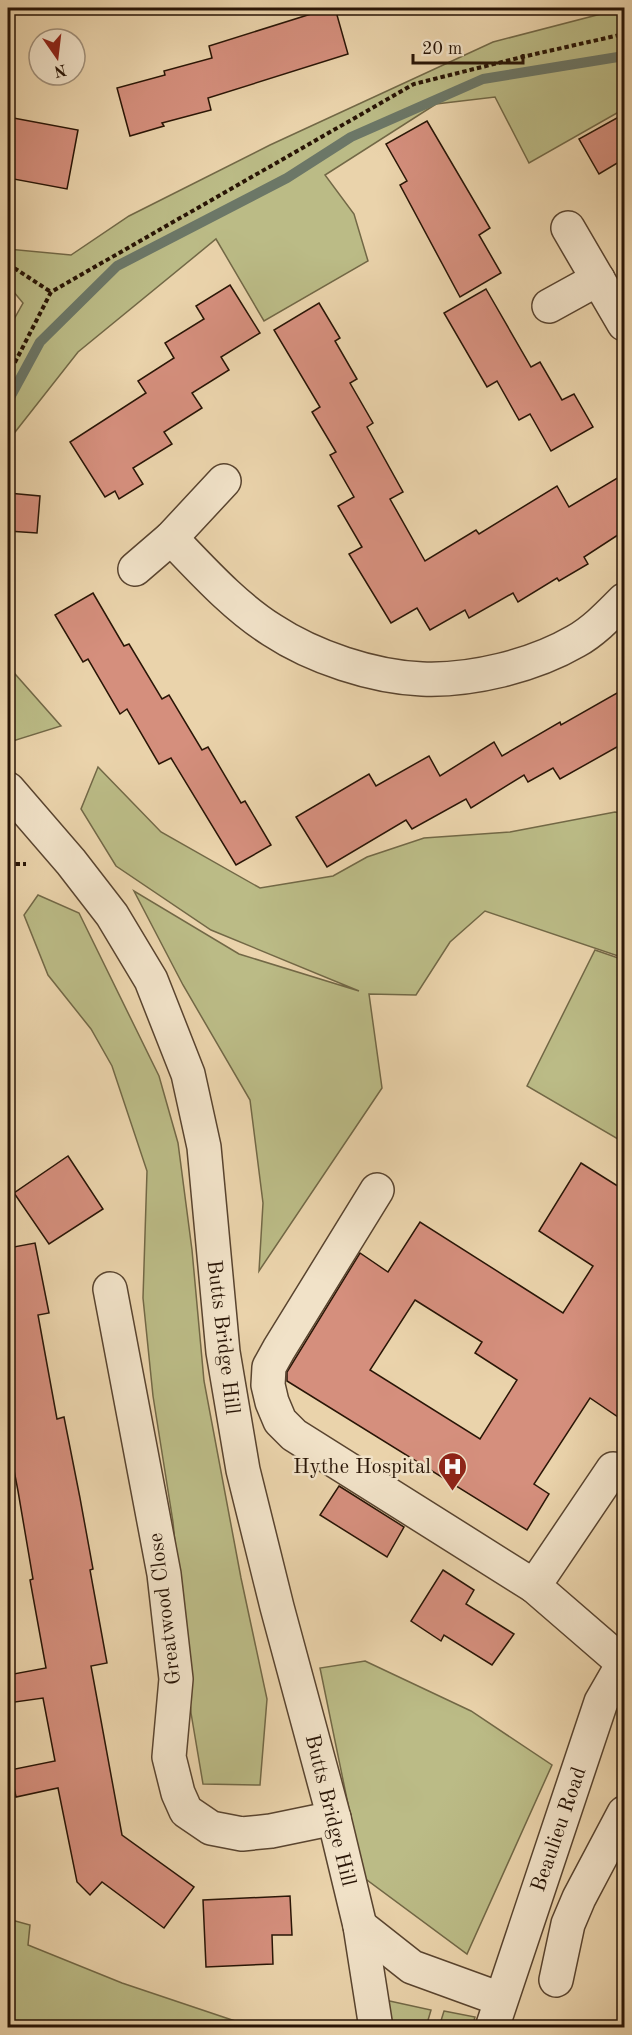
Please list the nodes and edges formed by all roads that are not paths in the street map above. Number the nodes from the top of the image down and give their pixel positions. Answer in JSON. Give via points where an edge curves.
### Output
{"nodes":[{"id":1,"x":568,"y":228,"type":"dead end"},
{"id":2,"x":598,"y":279,"type":"junction"},
{"id":3,"x":549,"y":306,"type":"dead end"},
{"id":4,"x":624,"y":324,"type":"edge"},
{"id":5,"x":224,"y":481,"type":"dead end"},
{"id":6,"x":171,"y":538,"type":"junction"},
{"id":7,"x":135,"y":569,"type":"dead end"},
{"id":8,"x":624,"y":600,"type":"edge"},
{"id":9,"x":8,"y":789,"type":"edge"},
{"id":10,"x":377,"y":1190,"type":"dead end"},
{"id":11,"x":110,"y":1289,"type":"dead end"},
{"id":12,"x":621,"y":1466,"type":"edge"},
{"id":13,"x":534,"y":1586,"type":"junction"},
{"id":14,"x":624,"y":1662,"type":"edge"},
{"id":15,"x":624,"y":1813,"type":"edge"},
{"id":16,"x":334,"y":1818,"type":"junction"},
{"id":17,"x":360,"y":1926,"type":"junction"},
{"id":18,"x":556,"y":1980,"type":"dead end"},
{"id":19,"x":496,"y":2013,"type":"edge"},
{"id":20,"x":376,"y":2028,"type":"edge"}],
"edges":[{"from":1,"to":2,"type":"street"},
{"from":2,"to":3,"type":"street"},
{"from":2,"to":4,"type":"street"},
{"from":5,"to":6,"type":"street"},
{"from":6,"to":7,"type":"street"},
{"from":6,"to":8,"type":"street","via":[[269,629],[327,657],[392,676],[453,678],[519,665],[577,641]]},
{"from":9,"to":16,"type":"street","name":"Butts Bridge Hill","via":[[112,915],[151,980],[188,1074],[204,1147],[223,1352],[243,1470]]},
{"from":10,"to":13,"type":"street","via":[[269,1367],[272,1402],[280,1421],[294,1435]]},
{"from":11,"to":16,"type":"street","name":"Greatwood Close","via":[[164,1574],[176,1678],[169,1757],[178,1793],[186,1811],[212,1828],[242,1834]]},
{"from":12,"to":13,"type":"street"},
{"from":13,"to":14,"type":"street"},
{"from":14,"to":19,"type":"street","name":"Beaulieu Road","via":[[601,1702]]},
{"from":15,"to":18,"type":"street","via":[[568,1924]]},
{"from":16,"to":17,"type":"street","name":"Butts Bridge Hill"},
{"from":17,"to":19,"type":"street","via":[[412,1967]]},
{"from":17,"to":20,"type":"street","name":"Butts Bridge Hill"}]}
